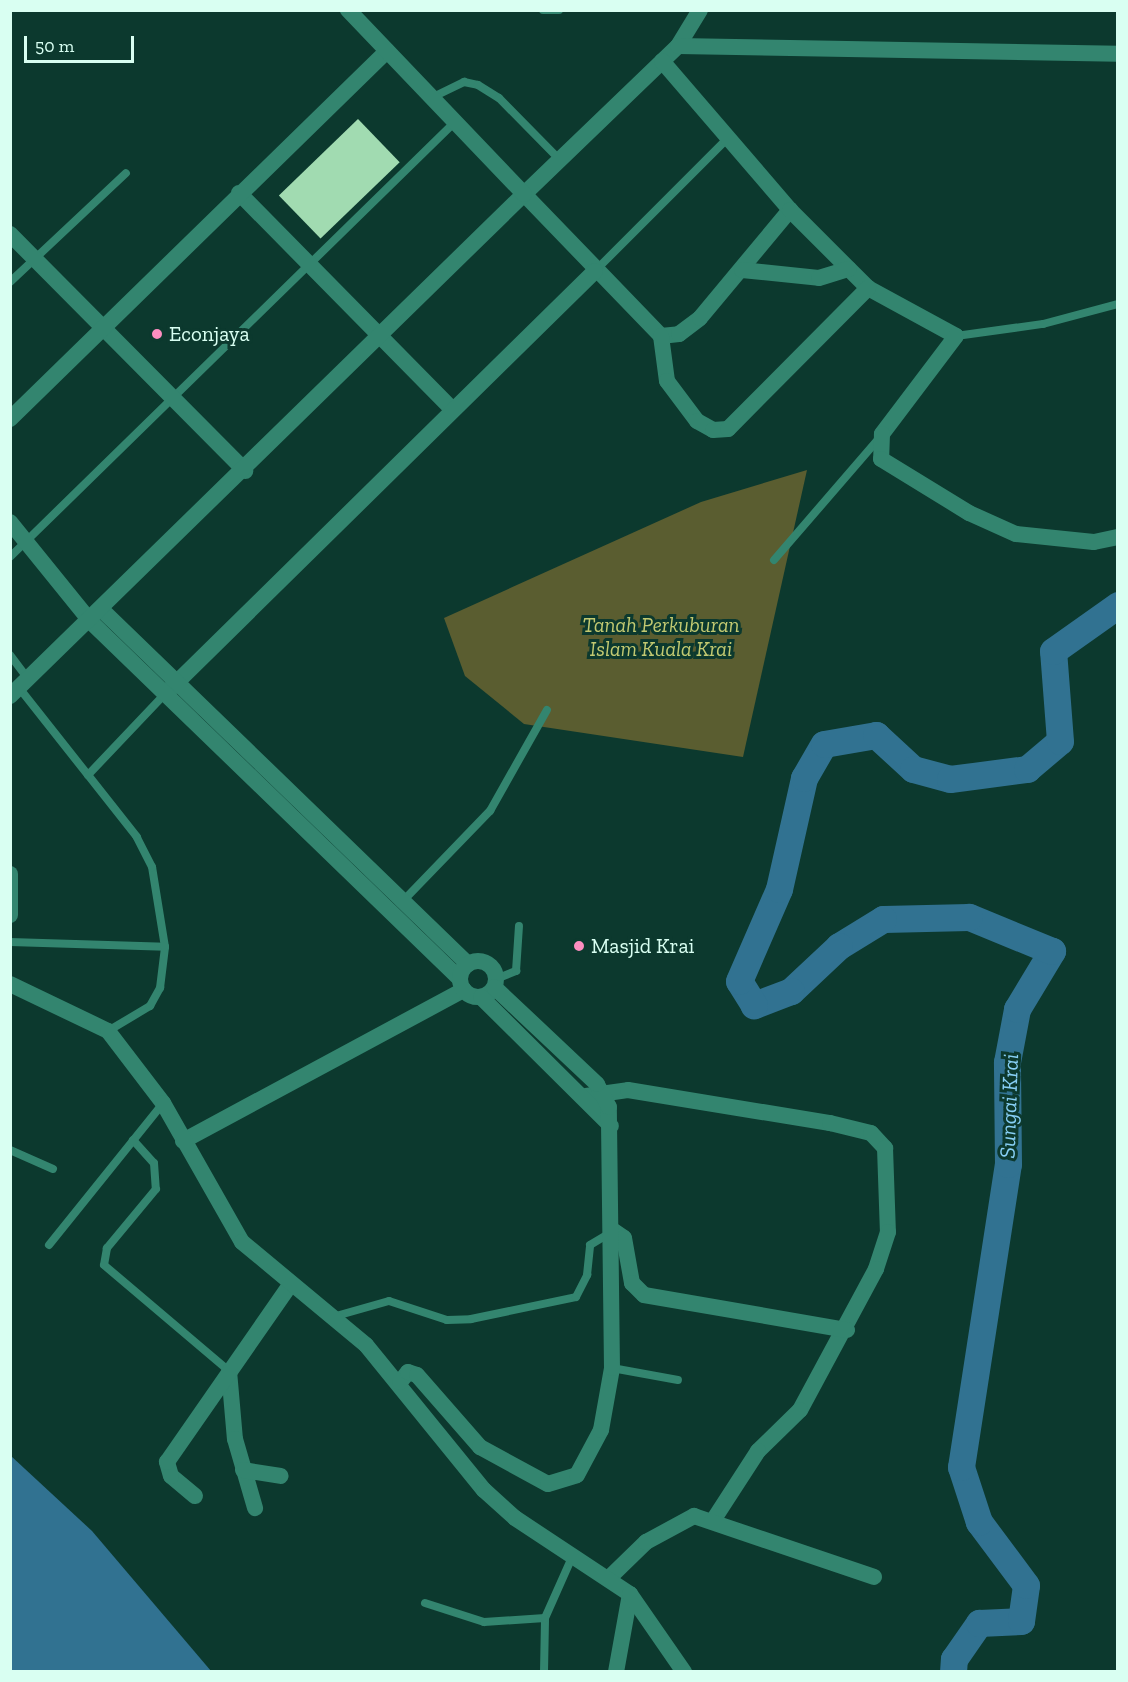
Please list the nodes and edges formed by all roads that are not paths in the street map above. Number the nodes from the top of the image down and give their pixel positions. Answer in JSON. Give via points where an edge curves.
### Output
{"nodes":[{"id":1,"x":348,"y":10,"type":"edge"},
{"id":2,"x":543,"y":10,"type":"edge"},
{"id":3,"x":559,"y":10,"type":"edge"},
{"id":4,"x":691,"y":10,"type":"edge"},
{"id":5,"x":700,"y":10,"type":"edge"},
{"id":6,"x":682,"y":40,"type":"junction"},
{"id":7,"x":387,"y":51,"type":"junction"},
{"id":8,"x":1118,"y":54,"type":"edge"},
{"id":9,"x":662,"y":61,"type":"junction"},
{"id":10,"x":431,"y":98,"type":"junction"},
{"id":11,"x":455,"y":122,"type":"junction"},
{"id":12,"x":730,"y":135,"type":"junction"},
{"id":13,"x":560,"y":160,"type":"junction"},
{"id":14,"x":126,"y":173,"type":"dead end"},
{"id":15,"x":239,"y":193,"type":"junction"},
{"id":16,"x":524,"y":195,"type":"junction"},
{"id":17,"x":790,"y":210,"type":"junction"},
{"id":18,"x":10,"y":234,"type":"edge"},
{"id":19,"x":36,"y":257,"type":"junction"},
{"id":20,"x":311,"y":266,"type":"junction"},
{"id":21,"x":849,"y":269,"type":"junction"},
{"id":22,"x":742,"y":270,"type":"junction"},
{"id":23,"x":595,"y":271,"type":"junction"},
{"id":24,"x":10,"y":282,"type":"edge"},
{"id":25,"x":868,"y":288,"type":"junction"},
{"id":26,"x":1118,"y":304,"type":"edge"},
{"id":27,"x":103,"y":329,"type":"junction"},
{"id":28,"x":661,"y":336,"type":"junction"},
{"id":29,"x":956,"y":336,"type":"junction"},
{"id":30,"x":382,"y":338,"type":"junction"},
{"id":31,"x":173,"y":399,"type":"junction"},
{"id":32,"x":451,"y":408,"type":"junction"},
{"id":33,"x":10,"y":419,"type":"edge"},
{"id":34,"x":882,"y":434,"type":"junction"},
{"id":35,"x":245,"y":471,"type":"junction"},
{"id":36,"x":10,"y":522,"type":"edge"},
{"id":37,"x":1118,"y":537,"type":"edge"},
{"id":38,"x":27,"y":541,"type":"junction"},
{"id":39,"x":10,"y":557,"type":"edge"},
{"id":40,"x":774,"y":560,"type":"dead end"},
{"id":41,"x":97,"y":616,"type":"junction"},
{"id":42,"x":10,"y":655,"type":"edge"},
{"id":43,"x":20,"y":688,"type":"edge"},
{"id":44,"x":171,"y":688,"type":"junction"},
{"id":45,"x":546,"y":710,"type":"dead end"},
{"id":46,"x":88,"y":775,"type":"junction"},
{"id":47,"x":10,"y":874,"type":"edge"},
{"id":48,"x":397,"y":907,"type":"junction"},
{"id":49,"x":10,"y":915,"type":"edge"},
{"id":50,"x":519,"y":926,"type":"dead end"},
{"id":51,"x":10,"y":942,"type":"edge"},
{"id":52,"x":165,"y":947,"type":"junction"},
{"id":53,"x":468,"y":964,"type":"junction"},
{"id":54,"x":10,"y":984,"type":"edge"},
{"id":55,"x":462,"y":985,"type":"junction"},
{"id":56,"x":490,"y":988,"type":"junction"},
{"id":57,"x":108,"y":1031,"type":"junction"},
{"id":58,"x":603,"y":1092,"type":"junction"},
{"id":59,"x":586,"y":1096,"type":"junction"},
{"id":60,"x":163,"y":1103,"type":"junction"},
{"id":61,"x":611,"y":1126,"type":"junction"},
{"id":62,"x":133,"y":1140,"type":"junction"},
{"id":63,"x":183,"y":1141,"type":"junction"},
{"id":64,"x":10,"y":1150,"type":"edge"},
{"id":65,"x":52,"y":1169,"type":"dead end"},
{"id":66,"x":614,"y":1231,"type":"junction"},
{"id":67,"x":49,"y":1245,"type":"dead end"},
{"id":68,"x":290,"y":1286,"type":"junction"},
{"id":69,"x":336,"y":1316,"type":"junction"},
{"id":70,"x":847,"y":1330,"type":"junction"},
{"id":71,"x":612,"y":1368,"type":"junction"},
{"id":72,"x":229,"y":1371,"type":"junction"},
{"id":73,"x":678,"y":1380,"type":"dead end"},
{"id":74,"x":400,"y":1382,"type":"junction"},
{"id":75,"x":243,"y":1470,"type":"junction"},
{"id":76,"x":281,"y":1476,"type":"dead end"},
{"id":77,"x":195,"y":1496,"type":"dead end"},
{"id":78,"x":255,"y":1508,"type":"dead end"},
{"id":79,"x":714,"y":1519,"type":"junction"},
{"id":80,"x":573,"y":1554,"type":"junction"},
{"id":81,"x":874,"y":1577,"type":"dead end"},
{"id":82,"x":609,"y":1578,"type":"junction"},
{"id":83,"x":630,"y":1594,"type":"junction"},
{"id":84,"x":424,"y":1603,"type":"dead end"},
{"id":85,"x":545,"y":1618,"type":"junction"},
{"id":86,"x":544,"y":1671,"type":"edge"},
{"id":87,"x":616,"y":1671,"type":"edge"},
{"id":88,"x":684,"y":1671,"type":"edge"}],
"edges":[{"from":1,"to":7,"type":"street"},
{"from":2,"to":3,"type":"lane"},
{"from":4,"to":6,"type":"street"},
{"from":5,"to":6,"type":"street"},
{"from":6,"to":8,"type":"street"},
{"from":6,"to":9,"type":"street"},
{"from":7,"to":10,"type":"street"},
{"from":7,"to":15,"type":"street"},
{"from":9,"to":12,"type":"street"},
{"from":9,"to":13,"type":"street"},
{"from":10,"to":11,"type":"street"},
{"from":10,"to":13,"type":"lane","via":[[464,82],[478,85],[499,98]]},
{"from":11,"to":16,"type":"street"},
{"from":11,"to":20,"type":"lane"},
{"from":12,"to":17,"type":"street"},
{"from":12,"to":23,"type":"lane"},
{"from":13,"to":16,"type":"street"},
{"from":14,"to":19,"type":"lane"},
{"from":15,"to":20,"type":"street"},
{"from":15,"to":27,"type":"street"},
{"from":16,"to":23,"type":"street"},
{"from":16,"to":30,"type":"street"},
{"from":17,"to":21,"type":"street"},
{"from":17,"to":22,"type":"street"},
{"from":18,"to":19,"type":"street"},
{"from":19,"to":24,"type":"lane"},
{"from":19,"to":27,"type":"street"},
{"from":20,"to":30,"type":"street"},
{"from":20,"to":31,"type":"lane"},
{"from":21,"to":22,"type":"street","via":[[819,278]]},
{"from":21,"to":25,"type":"street"},
{"from":22,"to":28,"type":"street","via":[[700,318],[679,334]]},
{"from":23,"to":28,"type":"street"},
{"from":23,"to":32,"type":"street"},
{"from":25,"to":28,"type":"street","via":[[728,429],[713,430],[697,420],[666,381]]},
{"from":25,"to":29,"type":"street"},
{"from":26,"to":29,"type":"lane","via":[[1043,324]]},
{"from":27,"to":31,"type":"street"},
{"from":27,"to":33,"type":"street"},
{"from":29,"to":34,"type":"street"},
{"from":30,"to":32,"type":"street"},
{"from":30,"to":35,"type":"street"},
{"from":31,"to":35,"type":"street"},
{"from":31,"to":38,"type":"lane"},
{"from":32,"to":44,"type":"street"},
{"from":34,"to":37,"type":"street","via":[[881,459],[892,468],[1016,534],[1094,543]]},
{"from":34,"to":40,"type":"lane"},
{"from":35,"to":41,"type":"street"},
{"from":36,"to":38,"type":"street"},
{"from":38,"to":39,"type":"lane"},
{"from":38,"to":41,"type":"street"},
{"from":41,"to":43,"type":"street"},
{"from":41,"to":44,"type":"street"},
{"from":42,"to":43,"type":"lane"},
{"from":43,"to":46,"type":"lane"},
{"from":44,"to":46,"type":"lane"},
{"from":44,"to":48,"type":"street"},
{"from":45,"to":48,"type":"lane","via":[[490,811]]},
{"from":46,"to":52,"type":"lane","via":[[137,837],[152,867]]},
{"from":47,"to":49,"type":"street"},
{"from":48,"to":53,"type":"street"},
{"from":48,"to":55,"type":"street"},
{"from":50,"to":56,"type":"lane","via":[[516,971]]},
{"from":51,"to":52,"type":"lane"},
{"from":52,"to":57,"type":"lane","via":[[160,988],[150,1006]]},
{"from":53,"to":55,"type":"street"},
{"from":53,"to":56,"type":"street","via":[[484,962]]},
{"from":54,"to":57,"type":"street"},
{"from":55,"to":56,"type":"street"},
{"from":55,"to":63,"type":"street"},
{"from":56,"to":58,"type":"street"},
{"from":56,"to":59,"type":"street"},
{"from":57,"to":60,"type":"street"},
{"from":58,"to":59,"type":"street"},
{"from":58,"to":61,"type":"street"},
{"from":58,"to":70,"type":"street","via":[[628,1090],[830,1123],[881,1139],[890,1200],[888,1232]]},
{"from":59,"to":61,"type":"street"},
{"from":60,"to":62,"type":"lane"},
{"from":60,"to":63,"type":"street"},
{"from":61,"to":66,"type":"street"},
{"from":62,"to":67,"type":"lane"},
{"from":62,"to":72,"type":"lane","via":[[154,1163],[156,1189],[107,1248],[104,1265]]},
{"from":63,"to":68,"type":"street","via":[[242,1242]]},
{"from":64,"to":65,"type":"lane"},
{"from":66,"to":69,"type":"lane","via":[[590,1245],[587,1275],[576,1297],[471,1319],[447,1320],[389,1301]]},
{"from":66,"to":70,"type":"street","via":[[624,1238],[632,1283],[645,1295]]},
{"from":66,"to":71,"type":"street"},
{"from":68,"to":69,"type":"street"},
{"from":68,"to":72,"type":"street"},
{"from":69,"to":74,"type":"street"},
{"from":70,"to":79,"type":"street","via":[[801,1410],[758,1451]]},
{"from":71,"to":73,"type":"lane"},
{"from":71,"to":74,"type":"street","via":[[601,1430],[577,1475],[564,1483],[526,1476],[480,1447],[413,1372]]},
{"from":72,"to":75,"type":"street"},
{"from":72,"to":77,"type":"street","via":[[165,1466]]},
{"from":74,"to":80,"type":"street","via":[[484,1490],[515,1518]]},
{"from":75,"to":76,"type":"street"},
{"from":75,"to":78,"type":"street"},
{"from":79,"to":81,"type":"street","via":[[768,1545]]},
{"from":79,"to":82,"type":"street","via":[[694,1516],[669,1526]]},
{"from":80,"to":82,"type":"street"},
{"from":80,"to":85,"type":"lane"},
{"from":82,"to":83,"type":"street"},
{"from":83,"to":87,"type":"street"},
{"from":83,"to":88,"type":"street"},
{"from":84,"to":85,"type":"lane","via":[[484,1622]]},
{"from":85,"to":86,"type":"lane"}]}
